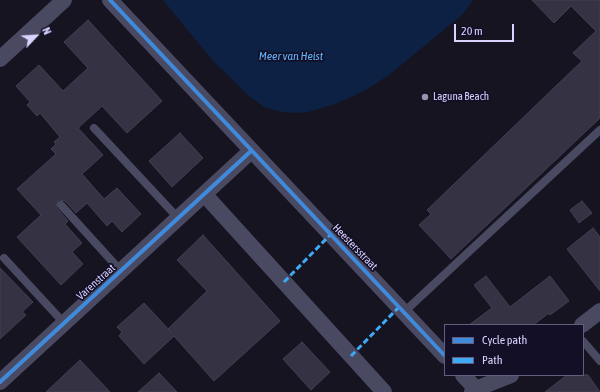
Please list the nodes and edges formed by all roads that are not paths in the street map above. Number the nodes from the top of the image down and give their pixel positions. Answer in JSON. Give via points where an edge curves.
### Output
{"nodes":[{"id":1,"x":64,"y":0,"type":"edge"},
{"id":2,"x":110,"y":0,"type":"edge"},
{"id":3,"x":0,"y":59,"type":"edge"},
{"id":4,"x":94,"y":128,"type":"dead end"},
{"id":5,"x":600,"y":130,"type":"edge"},
{"id":6,"x":251,"y":151,"type":"junction"},
{"id":7,"x":205,"y":195,"type":"junction"},
{"id":8,"x":60,"y":205,"type":"dead end"},
{"id":9,"x":179,"y":219,"type":"junction"},
{"id":10,"x":4,"y":258,"type":"dead end"},
{"id":11,"x":121,"y":271,"type":"junction"},
{"id":12,"x":600,"y":311,"type":"edge"},
{"id":13,"x":404,"y":312,"type":"junction"},
{"id":14,"x":64,"y":323,"type":"junction"},
{"id":15,"x":583,"y":324,"type":"edge"},
{"id":16,"x":584,"y":342,"type":"edge"},
{"id":17,"x":444,"y":355,"type":"edge"},
{"id":18,"x":600,"y":361,"type":"edge"},
{"id":19,"x":464,"y":376,"type":"edge"},
{"id":20,"x":509,"y":376,"type":"edge"},
{"id":21,"x":0,"y":382,"type":"edge"},
{"id":22,"x":474,"y":390,"type":"edge"},
{"id":23,"x":384,"y":392,"type":"edge"}],
"edges":[{"from":1,"to":3,"type":"street"},
{"from":2,"to":6,"type":"street","name":"Heestersstraat"},
{"from":4,"to":9,"type":"lane"},
{"from":5,"to":13,"type":"lane"},
{"from":6,"to":7,"type":"street"},
{"from":6,"to":13,"type":"street","name":"Heestersstraat"},
{"from":7,"to":9,"type":"street","name":"Varenstraat"},
{"from":7,"to":23,"type":"street"},
{"from":8,"to":11,"type":"lane"},
{"from":9,"to":11,"type":"street","name":"Varenstraat"},
{"from":10,"to":14,"type":"lane"},
{"from":11,"to":14,"type":"street","name":"Varenstraat"},
{"from":12,"to":15,"type":"street"},
{"from":13,"to":17,"type":"street","name":"Heestersstraat"},
{"from":14,"to":21,"type":"street","name":"Varenstraat"},
{"from":16,"to":18,"type":"lane"},
{"from":19,"to":22,"type":"street"},
{"from":20,"to":22,"type":"street"}]}
